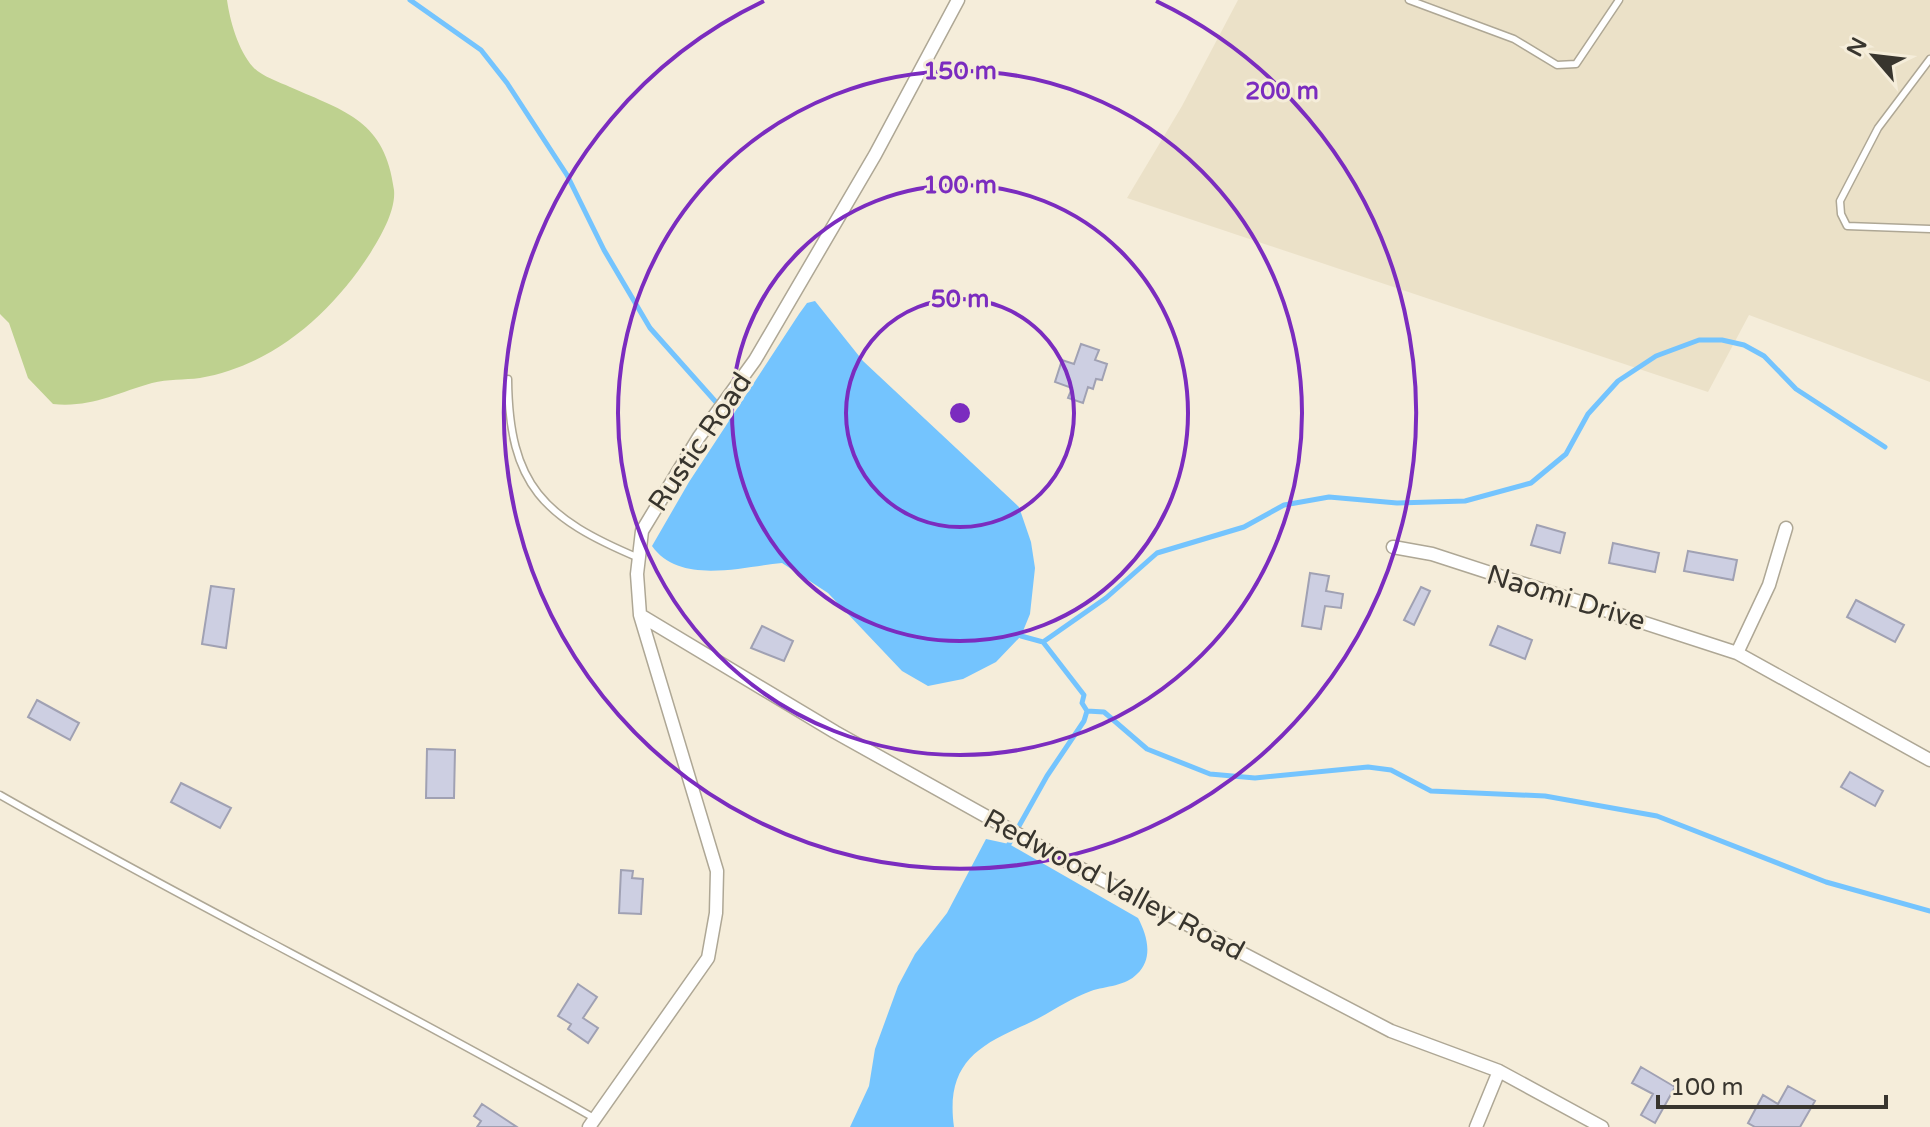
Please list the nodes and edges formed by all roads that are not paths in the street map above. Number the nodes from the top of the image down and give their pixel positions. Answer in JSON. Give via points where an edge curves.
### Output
{"nodes":[{"id":1,"x":958,"y":0,"type":"edge"},
{"id":2,"x":1409,"y":0,"type":"edge"},
{"id":3,"x":1619,"y":0,"type":"edge"},
{"id":4,"x":1930,"y":59,"type":"edge"},
{"id":5,"x":1930,"y":229,"type":"edge"},
{"id":6,"x":508,"y":379,"type":"dead end"},
{"id":7,"x":1786,"y":528,"type":"dead end"},
{"id":8,"x":1393,"y":547,"type":"dead end"},
{"id":9,"x":639,"y":558,"type":"junction"},
{"id":10,"x":640,"y":615,"type":"junction"},
{"id":11,"x":1737,"y":653,"type":"junction"},
{"id":12,"x":1930,"y":760,"type":"edge"},
{"id":13,"x":0,"y":795,"type":"edge"},
{"id":14,"x":1499,"y":1071,"type":"junction"},
{"id":15,"x":592,"y":1123,"type":"edge"},
{"id":16,"x":1476,"y":1127,"type":"edge"},
{"id":17,"x":1602,"y":1127,"type":"edge"}],
"edges":[{"from":1,"to":9,"type":"street","name":"Rustic Road","via":[[755,360],[661,497],[642,531]]},
{"from":2,"to":3,"type":"lane","via":[[1514,39],[1557,65],[1576,64]]},
{"from":4,"to":5,"type":"lane","via":[[1878,128],[1840,201],[1847,226]]},
{"from":6,"to":9,"type":"lane","via":[[508,423],[521,467],[550,511],[590,537]]},
{"from":7,"to":11,"type":"street","via":[[1769,585]]},
{"from":8,"to":11,"type":"street","name":"Naomi Drive","via":[[1432,554]]},
{"from":9,"to":10,"type":"street","name":"Rustic Road"},
{"from":10,"to":14,"type":"street","name":"Redwood Valley Road","via":[[1068,862],[1391,1031]]},
{"from":10,"to":15,"type":"street","name":"Rustic Road","via":[[717,871],[716,913],[708,958]]},
{"from":11,"to":12,"type":"street","name":"Naomi Drive"},
{"from":13,"to":15,"type":"lane","via":[[453,1037]]},
{"from":14,"to":16,"type":"street"},
{"from":14,"to":17,"type":"street","name":"Redwood Valley Road"}]}
